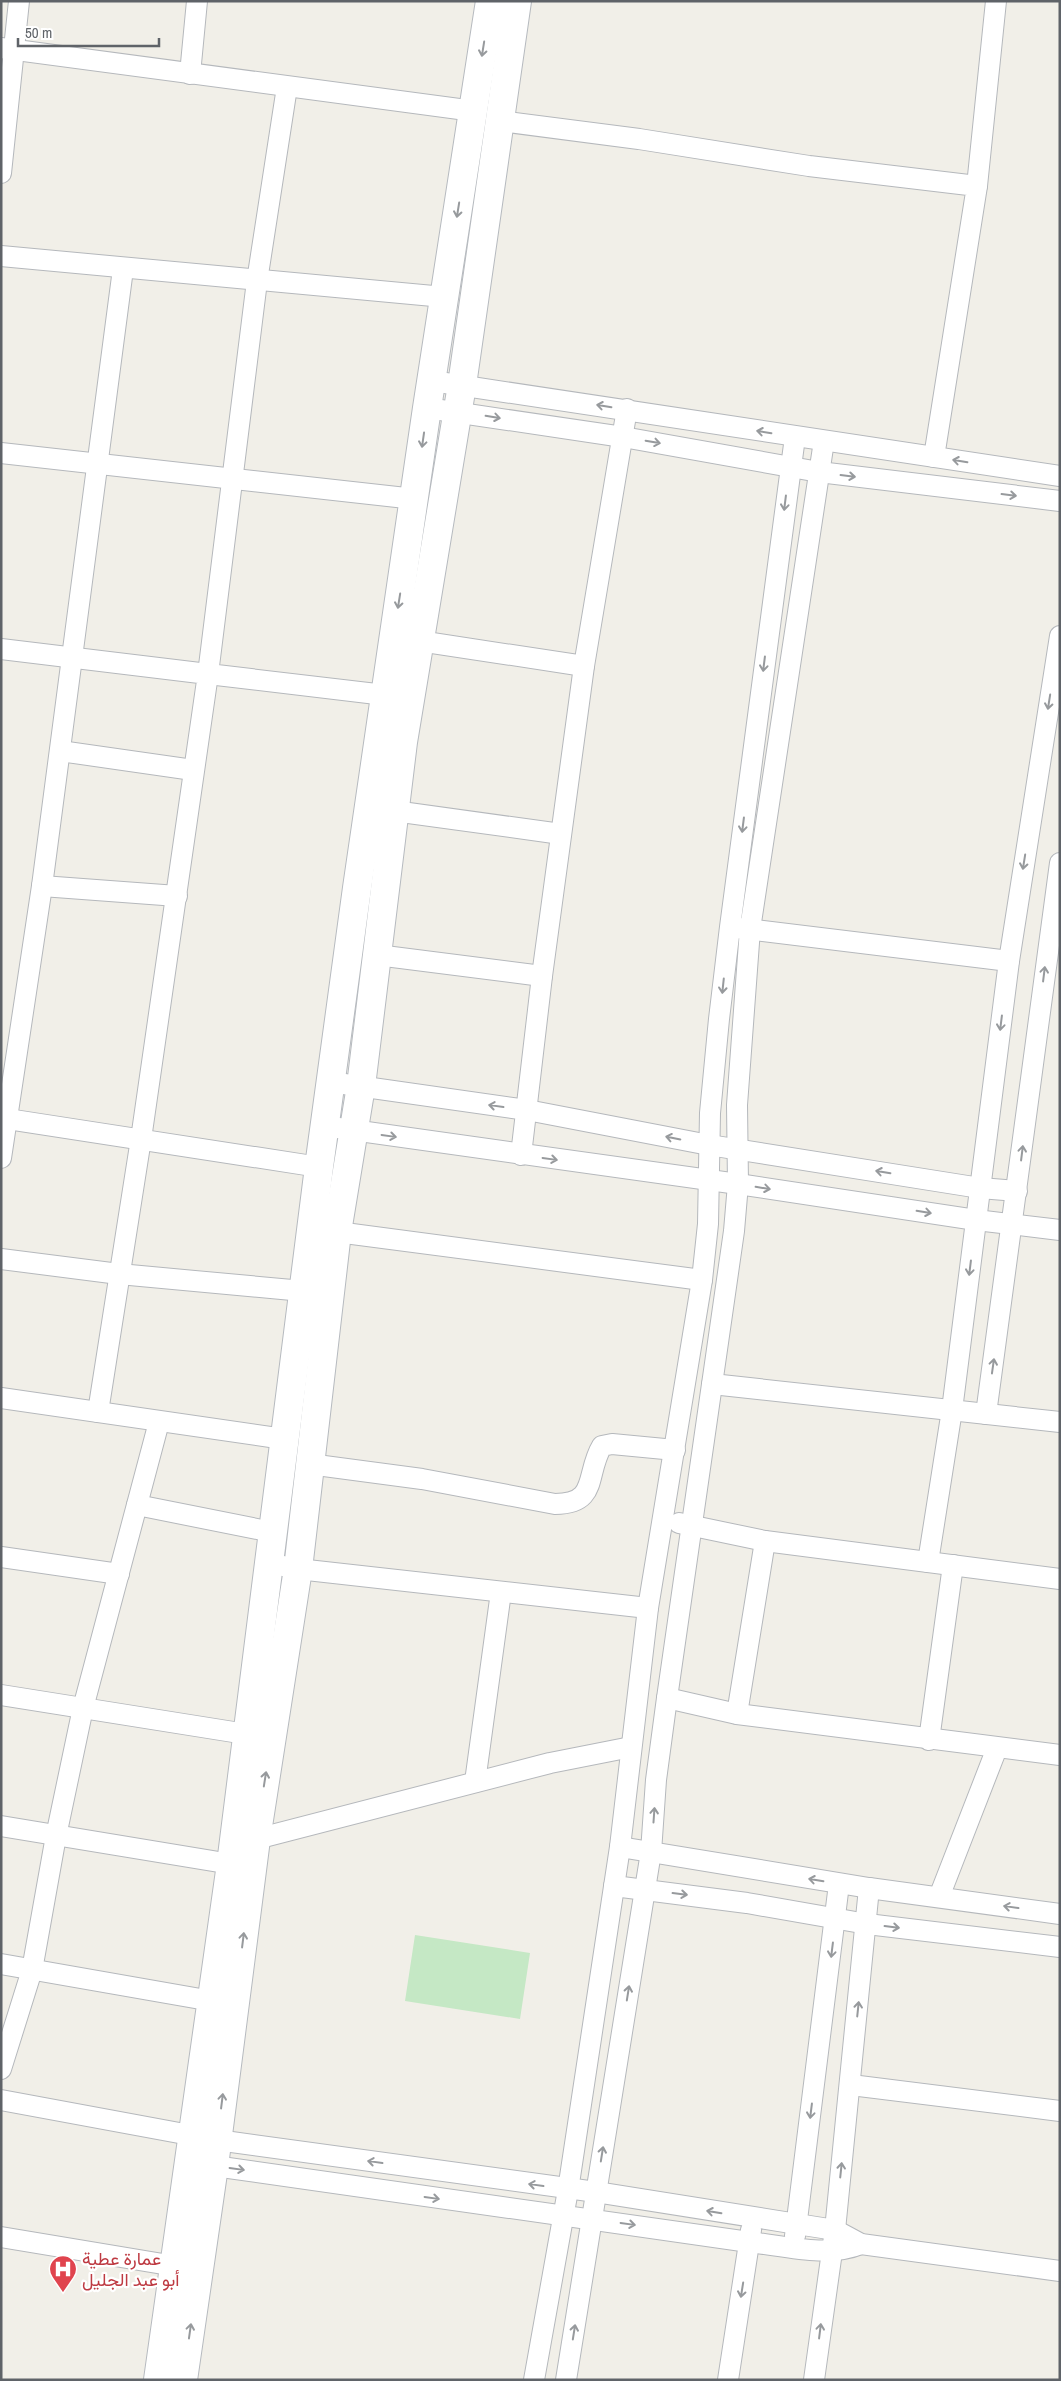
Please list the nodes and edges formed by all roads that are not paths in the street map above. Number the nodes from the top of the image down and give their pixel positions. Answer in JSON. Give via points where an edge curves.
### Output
{"nodes":[{"id":1,"x":19,"y":1,"type":"edge"},
{"id":2,"x":197,"y":1,"type":"edge"},
{"id":3,"x":490,"y":1,"type":"edge"},
{"id":4,"x":517,"y":1,"type":"edge"},
{"id":5,"x":996,"y":1,"type":"edge"},
{"id":6,"x":8,"y":48,"type":"edge"},
{"id":7,"x":190,"y":74,"type":"junction"},
{"id":8,"x":287,"y":86,"type":"junction"},
{"id":9,"x":474,"y":111,"type":"junction"},
{"id":10,"x":500,"y":121,"type":"junction"},
{"id":11,"x":1,"y":173,"type":"edge"},
{"id":12,"x":977,"y":186,"type":"junction"},
{"id":13,"x":1,"y":256,"type":"edge"},
{"id":14,"x":124,"y":268,"type":"junction"},
{"id":15,"x":257,"y":281,"type":"junction"},
{"id":16,"x":444,"y":297,"type":"junction"},
{"id":17,"x":432,"y":381,"type":"junction"},
{"id":18,"x":462,"y":385,"type":"junction"},
{"id":19,"x":427,"y":408,"type":"junction"},
{"id":20,"x":627,"y":409,"type":"junction"},
{"id":21,"x":457,"y":412,"type":"junction"},
{"id":22,"x":623,"y":437,"type":"junction"},
{"id":23,"x":794,"y":437,"type":"junction"},
{"id":24,"x":824,"y":440,"type":"junction"},
{"id":25,"x":1,"y":452,"type":"edge"},
{"id":26,"x":934,"y":457,"type":"junction"},
{"id":27,"x":99,"y":463,"type":"junction"},
{"id":28,"x":790,"y":466,"type":"junction"},
{"id":29,"x":818,"y":472,"type":"junction"},
{"id":30,"x":1060,"y":476,"type":"edge"},
{"id":31,"x":234,"y":478,"type":"junction"},
{"id":32,"x":415,"y":499,"type":"junction"},
{"id":33,"x":1060,"y":500,"type":"edge"},
{"id":34,"x":1060,"y":636,"type":"edge"},
{"id":35,"x":393,"y":637,"type":"junction"},
{"id":36,"x":421,"y":641,"type":"junction"},
{"id":37,"x":1,"y":649,"type":"edge"},
{"id":38,"x":73,"y":656,"type":"junction"},
{"id":39,"x":584,"y":666,"type":"junction"},
{"id":40,"x":208,"y":674,"type":"junction"},
{"id":41,"x":384,"y":694,"type":"junction"},
{"id":42,"x":60,"y":751,"type":"junction"},
{"id":43,"x":193,"y":770,"type":"junction"},
{"id":44,"x":394,"y":811,"type":"junction"},
{"id":45,"x":561,"y":834,"type":"junction"},
{"id":46,"x":1060,"y":864,"type":"edge"},
{"id":47,"x":42,"y":886,"type":"junction"},
{"id":48,"x":177,"y":896,"type":"junction"},
{"id":49,"x":730,"y":927,"type":"junction"},
{"id":50,"x":750,"y":930,"type":"junction"},
{"id":51,"x":377,"y":955,"type":"junction"},
{"id":52,"x":1009,"y":962,"type":"junction"},
{"id":53,"x":542,"y":976,"type":"junction"},
{"id":54,"x":330,"y":1082,"type":"junction"},
{"id":55,"x":361,"y":1086,"type":"junction"},
{"id":56,"x":527,"y":1110,"type":"junction"},
{"id":57,"x":4,"y":1119,"type":"edge"},
{"id":58,"x":324,"y":1126,"type":"junction"},
{"id":59,"x":353,"y":1131,"type":"junction"},
{"id":60,"x":141,"y":1139,"type":"junction"},
{"id":61,"x":709,"y":1145,"type":"junction"},
{"id":62,"x":738,"y":1149,"type":"junction"},
{"id":63,"x":520,"y":1155,"type":"junction"},
{"id":64,"x":1,"y":1158,"type":"edge"},
{"id":65,"x":318,"y":1167,"type":"junction"},
{"id":66,"x":709,"y":1181,"type":"junction"},
{"id":67,"x":738,"y":1184,"type":"junction"},
{"id":68,"x":980,"y":1188,"type":"junction"},
{"id":69,"x":1017,"y":1191,"type":"junction"},
{"id":70,"x":976,"y":1220,"type":"junction"},
{"id":71,"x":1013,"y":1225,"type":"junction"},
{"id":72,"x":1060,"y":1230,"type":"edge"},
{"id":73,"x":337,"y":1232,"type":"junction"},
{"id":74,"x":1,"y":1259,"type":"edge"},
{"id":75,"x":119,"y":1274,"type":"junction"},
{"id":76,"x":702,"y":1280,"type":"junction"},
{"id":77,"x":303,"y":1291,"type":"junction"},
{"id":78,"x":712,"y":1384,"type":"junction"},
{"id":79,"x":1,"y":1398,"type":"edge"},
{"id":80,"x":952,"y":1410,"type":"junction"},
{"id":81,"x":98,"y":1412,"type":"junction"},
{"id":82,"x":986,"y":1414,"type":"junction"},
{"id":83,"x":159,"y":1422,"type":"junction"},
{"id":84,"x":1060,"y":1422,"type":"edge"},
{"id":85,"x":284,"y":1439,"type":"junction"},
{"id":86,"x":675,"y":1450,"type":"junction"},
{"id":87,"x":309,"y":1464,"type":"junction"},
{"id":88,"x":137,"y":1504,"type":"junction"},
{"id":89,"x":664,"y":1521,"type":"junction"},
{"id":90,"x":691,"y":1525,"type":"junction"},
{"id":91,"x":272,"y":1532,"type":"junction"},
{"id":92,"x":764,"y":1541,"type":"junction"},
{"id":93,"x":1,"y":1557,"type":"edge"},
{"id":94,"x":928,"y":1562,"type":"junction"},
{"id":95,"x":268,"y":1563,"type":"junction"},
{"id":96,"x":953,"y":1565,"type":"junction"},
{"id":97,"x":298,"y":1569,"type":"junction"},
{"id":98,"x":119,"y":1574,"type":"junction"},
{"id":99,"x":1060,"y":1579,"type":"edge"},
{"id":100,"x":501,"y":1592,"type":"junction"},
{"id":101,"x":648,"y":1608,"type":"junction"},
{"id":102,"x":1,"y":1694,"type":"edge"},
{"id":103,"x":667,"y":1698,"type":"junction"},
{"id":104,"x":83,"y":1708,"type":"junction"},
{"id":105,"x":737,"y":1714,"type":"junction"},
{"id":106,"x":246,"y":1734,"type":"junction"},
{"id":107,"x":929,"y":1740,"type":"junction"},
{"id":108,"x":631,"y":1747,"type":"junction"},
{"id":109,"x":997,"y":1748,"type":"junction"},
{"id":110,"x":1060,"y":1756,"type":"edge"},
{"id":111,"x":475,"y":1782,"type":"junction"},
{"id":112,"x":1,"y":1826,"type":"edge"},
{"id":113,"x":56,"y":1836,"type":"junction"},
{"id":114,"x":256,"y":1839,"type":"junction"},
{"id":115,"x":620,"y":1847,"type":"junction"},
{"id":116,"x":651,"y":1852,"type":"junction"},
{"id":117,"x":231,"y":1864,"type":"junction"},
{"id":118,"x":839,"y":1884,"type":"junction"},
{"id":119,"x":614,"y":1886,"type":"junction"},
{"id":120,"x":869,"y":1888,"type":"junction"},
{"id":121,"x":645,"y":1890,"type":"junction"},
{"id":122,"x":939,"y":1897,"type":"junction"},
{"id":123,"x":1060,"y":1914,"type":"edge"},
{"id":124,"x":836,"y":1918,"type":"junction"},
{"id":125,"x":867,"y":1924,"type":"junction"},
{"id":126,"x":1060,"y":1947,"type":"edge"},
{"id":127,"x":1,"y":1964,"type":"edge"},
{"id":128,"x":32,"y":1970,"type":"junction"},
{"id":129,"x":212,"y":2001,"type":"junction"},
{"id":130,"x":1,"y":2069,"type":"edge"},
{"id":131,"x":851,"y":2085,"type":"junction"},
{"id":132,"x":1,"y":2100,"type":"edge"},
{"id":133,"x":1060,"y":2111,"type":"edge"},
{"id":134,"x":205,"y":2137,"type":"junction"},
{"id":135,"x":201,"y":2164,"type":"junction"},
{"id":136,"x":568,"y":2190,"type":"junction"},
{"id":137,"x":596,"y":2192,"type":"junction"},
{"id":138,"x":563,"y":2216,"type":"junction"},
{"id":139,"x":753,"y":2218,"type":"junction"},
{"id":140,"x":593,"y":2219,"type":"junction"},
{"id":141,"x":797,"y":2224,"type":"junction"},
{"id":142,"x":835,"y":2230,"type":"junction"},
{"id":143,"x":1,"y":2237,"type":"edge"},
{"id":144,"x":750,"y":2242,"type":"junction"},
{"id":145,"x":861,"y":2244,"type":"junction"},
{"id":146,"x":793,"y":2247,"type":"junction"},
{"id":147,"x":832,"y":2251,"type":"junction"},
{"id":148,"x":175,"y":2266,"type":"junction"},
{"id":149,"x":1060,"y":2271,"type":"edge"},
{"id":150,"x":158,"y":2380,"type":"edge"},
{"id":151,"x":183,"y":2380,"type":"edge"},
{"id":152,"x":534,"y":2380,"type":"edge"},
{"id":153,"x":566,"y":2380,"type":"edge"},
{"id":154,"x":728,"y":2380,"type":"edge"},
{"id":155,"x":814,"y":2380,"type":"edge"}],
"edges":[{"from":1,"to":6,"type":"street"},
{"from":2,"to":7,"type":"street"},
{"from":3,"to":9,"type":"main road","one_way":true},
{"from":4,"to":10,"type":"main road"},
{"from":5,"to":12,"type":"street"},
{"from":6,"to":7,"type":"street"},
{"from":6,"to":11,"type":"street"},
{"from":7,"to":8,"type":"street"},
{"from":8,"to":9,"type":"street"},
{"from":8,"to":15,"type":"street"},
{"from":9,"to":16,"type":"main road","one_way":true},
{"from":10,"to":12,"type":"street","via":[[809,166]]},
{"from":10,"to":18,"type":"main road"},
{"from":12,"to":26,"type":"street"},
{"from":13,"to":14,"type":"street"},
{"from":14,"to":15,"type":"street"},
{"from":14,"to":27,"type":"street"},
{"from":15,"to":16,"type":"street"},
{"from":15,"to":31,"type":"street"},
{"from":16,"to":17,"type":"main road"},
{"from":17,"to":18,"type":"street"},
{"from":17,"to":19,"type":"main road"},
{"from":20,"to":18,"type":"street","one_way":true},
{"from":18,"to":21,"type":"main road"},
{"from":19,"to":21,"type":"street"},
{"from":19,"to":32,"type":"main road","one_way":true},
{"from":20,"to":22,"type":"street"},
{"from":23,"to":20,"type":"street","one_way":true},
{"from":21,"to":22,"type":"street","one_way":true},
{"from":21,"to":36,"type":"main road"},
{"from":22,"to":28,"type":"street","one_way":true},
{"from":22,"to":39,"type":"street"},
{"from":23,"to":24,"type":"street"},
{"from":23,"to":28,"type":"street"},
{"from":24,"to":26,"type":"street"},
{"from":24,"to":29,"type":"street"},
{"from":25,"to":27,"type":"street"},
{"from":30,"to":26,"type":"street","one_way":true},
{"from":27,"to":31,"type":"street"},
{"from":27,"to":38,"type":"street"},
{"from":28,"to":29,"type":"street"},
{"from":28,"to":49,"type":"street","one_way":true},
{"from":29,"to":33,"type":"street","one_way":true},
{"from":29,"to":50,"type":"street"},
{"from":31,"to":32,"type":"street"},
{"from":31,"to":40,"type":"street"},
{"from":32,"to":35,"type":"main road","one_way":true},
{"from":34,"to":52,"type":"street","one_way":true},
{"from":35,"to":36,"type":"street"},
{"from":35,"to":41,"type":"main road"},
{"from":36,"to":39,"type":"street"},
{"from":36,"to":44,"type":"main road"},
{"from":37,"to":38,"type":"street"},
{"from":38,"to":40,"type":"street"},
{"from":38,"to":42,"type":"street"},
{"from":39,"to":45,"type":"street"},
{"from":40,"to":41,"type":"street"},
{"from":40,"to":43,"type":"street"},
{"from":41,"to":54,"type":"main road"},
{"from":42,"to":43,"type":"street"},
{"from":42,"to":47,"type":"street"},
{"from":43,"to":48,"type":"street"},
{"from":44,"to":45,"type":"street"},
{"from":44,"to":51,"type":"main road"},
{"from":45,"to":53,"type":"street"},
{"from":69,"to":46,"type":"street","one_way":true},
{"from":47,"to":48,"type":"street"},
{"from":47,"to":57,"type":"street"},
{"from":48,"to":60,"type":"street"},
{"from":49,"to":50,"type":"street"},
{"from":49,"to":61,"type":"street","one_way":true},
{"from":50,"to":52,"type":"street"},
{"from":50,"to":62,"type":"street","via":[[737,1105]]},
{"from":51,"to":53,"type":"street"},
{"from":51,"to":55,"type":"main road"},
{"from":52,"to":68,"type":"street","one_way":true},
{"from":53,"to":56,"type":"street"},
{"from":54,"to":55,"type":"street"},
{"from":54,"to":58,"type":"main road"},
{"from":56,"to":55,"type":"street","one_way":true},
{"from":55,"to":59,"type":"main road"},
{"from":61,"to":56,"type":"street","one_way":true},
{"from":56,"to":63,"type":"street"},
{"from":57,"to":60,"type":"street"},
{"from":57,"to":64,"type":"street"},
{"from":58,"to":59,"type":"street"},
{"from":58,"to":65,"type":"main road"},
{"from":59,"to":63,"type":"street","one_way":true},
{"from":59,"to":73,"type":"main road"},
{"from":60,"to":65,"type":"street"},
{"from":60,"to":75,"type":"street"},
{"from":61,"to":62,"type":"street"},
{"from":61,"to":66,"type":"street"},
{"from":62,"to":67,"type":"street"},
{"from":68,"to":62,"type":"street","one_way":true},
{"from":63,"to":66,"type":"street","one_way":true},
{"from":65,"to":77,"type":"main road"},
{"from":66,"to":67,"type":"street"},
{"from":66,"to":76,"type":"street"},
{"from":67,"to":70,"type":"street","one_way":true},
{"from":67,"to":78,"type":"street"},
{"from":68,"to":69,"type":"street"},
{"from":68,"to":70,"type":"street"},
{"from":69,"to":71,"type":"street"},
{"from":70,"to":71,"type":"street"},
{"from":70,"to":80,"type":"street","one_way":true},
{"from":71,"to":72,"type":"street"},
{"from":82,"to":71,"type":"street","one_way":true},
{"from":73,"to":76,"type":"street"},
{"from":73,"to":87,"type":"main road"},
{"from":74,"to":75,"type":"street"},
{"from":75,"to":77,"type":"street"},
{"from":75,"to":81,"type":"street"},
{"from":76,"to":86,"type":"street"},
{"from":77,"to":85,"type":"main road"},
{"from":78,"to":80,"type":"street"},
{"from":78,"to":90,"type":"street"},
{"from":79,"to":81,"type":"street"},
{"from":80,"to":82,"type":"street"},
{"from":80,"to":94,"type":"street"},
{"from":81,"to":83,"type":"street"},
{"from":82,"to":84,"type":"street"},
{"from":83,"to":85,"type":"street"},
{"from":83,"to":88,"type":"street"},
{"from":85,"to":91,"type":"main road"},
{"from":86,"to":87,"type":"street","via":[[612,1444],[602,1446],[586,1490],[576,1502],[568,1504]]},
{"from":86,"to":89,"type":"street"},
{"from":87,"to":97,"type":"main road"},
{"from":88,"to":91,"type":"street"},
{"from":88,"to":98,"type":"street"},
{"from":89,"to":90,"type":"street"},
{"from":89,"to":101,"type":"street"},
{"from":90,"to":92,"type":"street"},
{"from":90,"to":103,"type":"street"},
{"from":91,"to":95,"type":"main road"},
{"from":92,"to":94,"type":"street"},
{"from":92,"to":105,"type":"street"},
{"from":93,"to":98,"type":"street"},
{"from":94,"to":96,"type":"street"},
{"from":95,"to":97,"type":"street"},
{"from":95,"to":106,"type":"main road"},
{"from":96,"to":99,"type":"street"},
{"from":96,"to":107,"type":"street"},
{"from":97,"to":100,"type":"street"},
{"from":114,"to":97,"type":"main road","one_way":true},
{"from":98,"to":104,"type":"street"},
{"from":100,"to":101,"type":"street"},
{"from":100,"to":111,"type":"street"},
{"from":101,"to":108,"type":"street"},
{"from":102,"to":104,"type":"street"},
{"from":103,"to":105,"type":"street"},
{"from":116,"to":103,"type":"street","one_way":true},
{"from":104,"to":106,"type":"street"},
{"from":104,"to":113,"type":"street"},
{"from":105,"to":107,"type":"street"},
{"from":106,"to":117,"type":"main road"},
{"from":107,"to":109,"type":"street"},
{"from":108,"to":111,"type":"street"},
{"from":108,"to":115,"type":"street"},
{"from":109,"to":110,"type":"street"},
{"from":109,"to":122,"type":"street"},
{"from":111,"to":114,"type":"street"},
{"from":112,"to":113,"type":"street"},
{"from":113,"to":117,"type":"street"},
{"from":113,"to":128,"type":"street"},
{"from":134,"to":114,"type":"main road","one_way":true},
{"from":115,"to":116,"type":"street"},
{"from":115,"to":119,"type":"street"},
{"from":118,"to":116,"type":"street","one_way":true},
{"from":116,"to":121,"type":"street"},
{"from":117,"to":129,"type":"main road"},
{"from":118,"to":120,"type":"street"},
{"from":118,"to":124,"type":"street"},
{"from":119,"to":121,"type":"street"},
{"from":119,"to":136,"type":"street"},
{"from":120,"to":122,"type":"street"},
{"from":120,"to":125,"type":"street"},
{"from":121,"to":124,"type":"street","one_way":true},
{"from":137,"to":121,"type":"street","one_way":true},
{"from":123,"to":122,"type":"street","one_way":true},
{"from":124,"to":125,"type":"street"},
{"from":124,"to":141,"type":"street","one_way":true},
{"from":125,"to":126,"type":"street","one_way":true},
{"from":131,"to":125,"type":"street","one_way":true},
{"from":127,"to":128,"type":"street"},
{"from":128,"to":129,"type":"street"},
{"from":128,"to":130,"type":"street"},
{"from":129,"to":134,"type":"main road"},
{"from":131,"to":133,"type":"street"},
{"from":142,"to":131,"type":"street","one_way":true},
{"from":132,"to":134,"type":"street"},
{"from":134,"to":135,"type":"main road"},
{"from":136,"to":134,"type":"street","one_way":true},
{"from":135,"to":138,"type":"street","one_way":true},
{"from":135,"to":148,"type":"main road"},
{"from":151,"to":135,"type":"main road","one_way":true},
{"from":136,"to":137,"type":"street"},
{"from":136,"to":138,"type":"street"},
{"from":139,"to":137,"type":"street","one_way":true},
{"from":137,"to":140,"type":"street"},
{"from":138,"to":140,"type":"street"},
{"from":138,"to":152,"type":"street"},
{"from":139,"to":141,"type":"street"},
{"from":139,"to":144,"type":"street"},
{"from":140,"to":144,"type":"street","one_way":true},
{"from":153,"to":140,"type":"street","one_way":true},
{"from":141,"to":142,"type":"street"},
{"from":141,"to":146,"type":"street"},
{"from":142,"to":145,"type":"street"},
{"from":142,"to":147,"type":"street"},
{"from":143,"to":148,"type":"street"},
{"from":144,"to":146,"type":"street"},
{"from":144,"to":154,"type":"street","one_way":true},
{"from":145,"to":147,"type":"street"},
{"from":145,"to":149,"type":"street"},
{"from":146,"to":147,"type":"street"},
{"from":155,"to":147,"type":"street","one_way":true},
{"from":148,"to":150,"type":"main road"}]}
